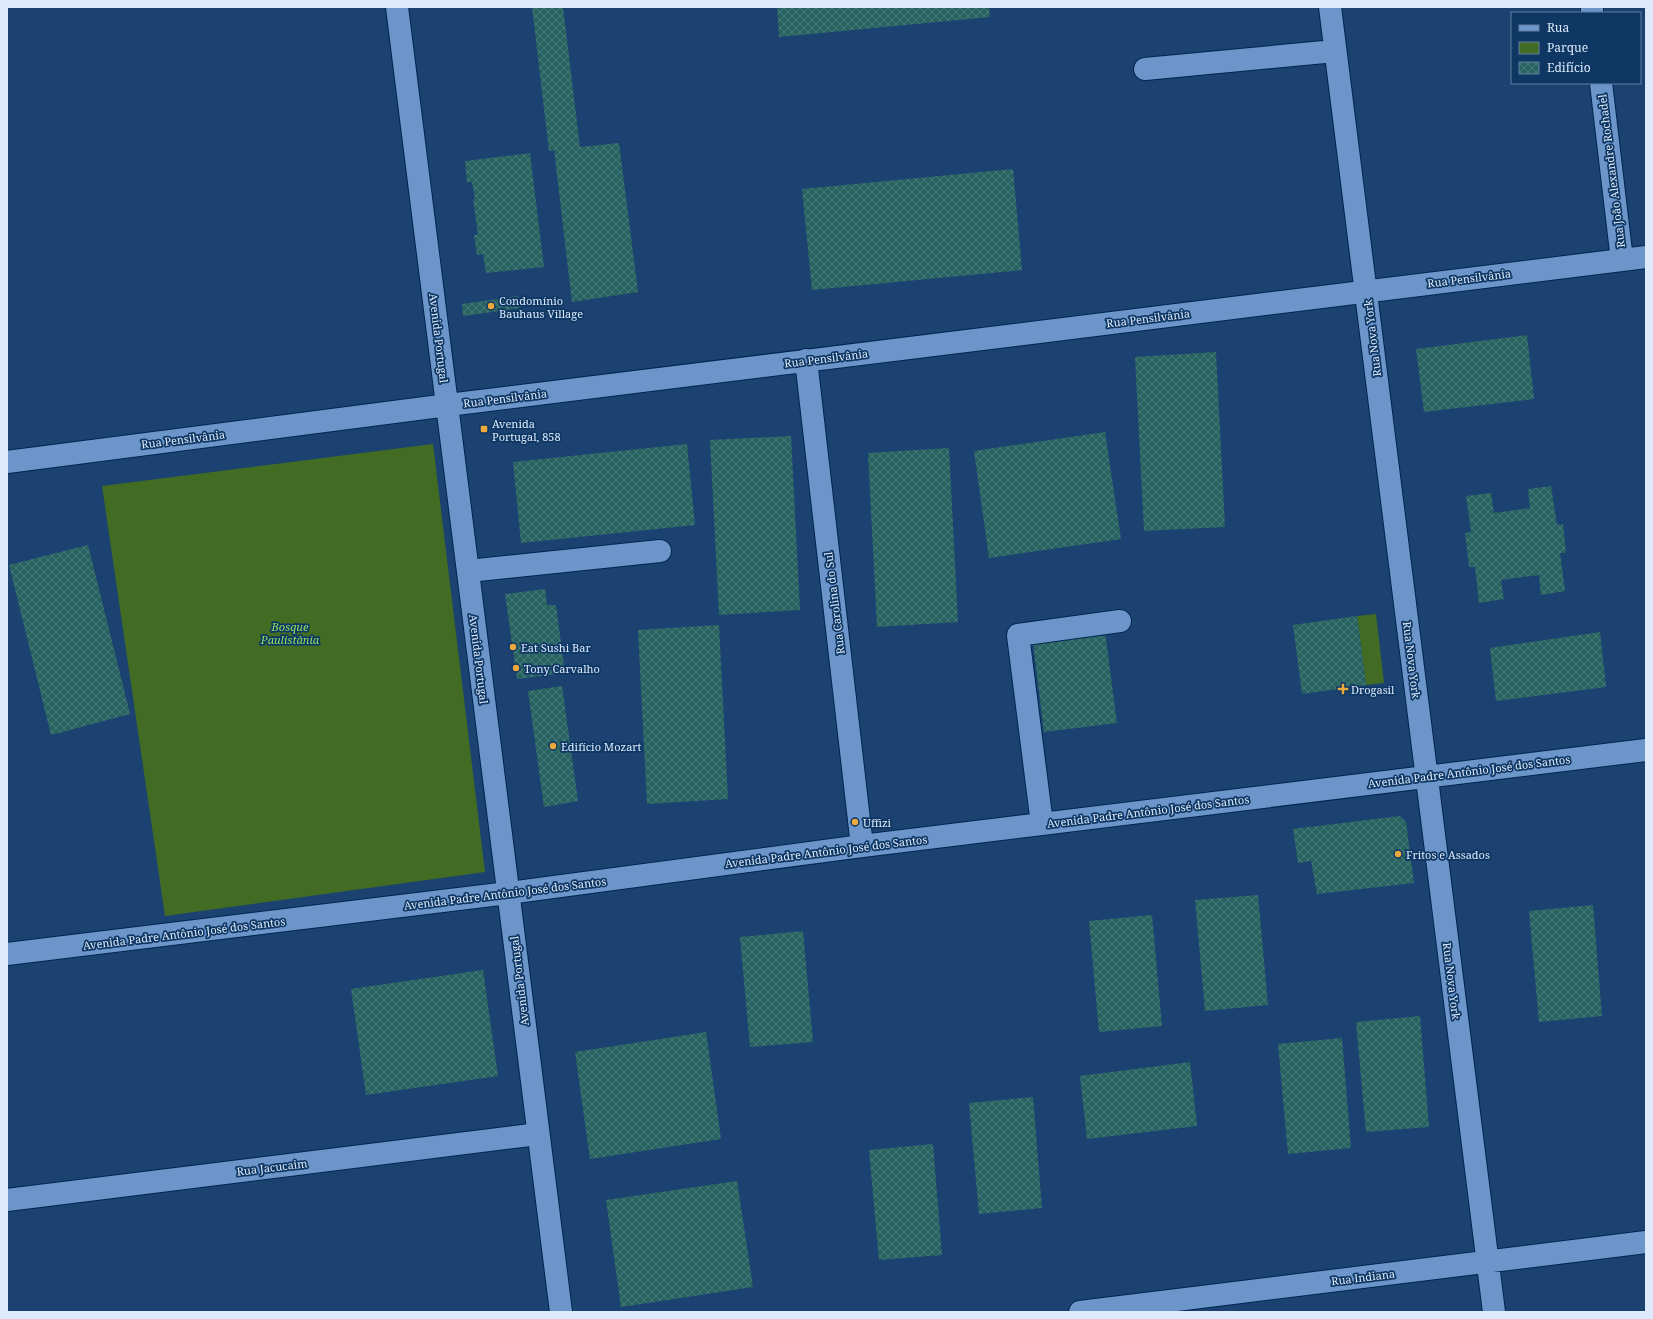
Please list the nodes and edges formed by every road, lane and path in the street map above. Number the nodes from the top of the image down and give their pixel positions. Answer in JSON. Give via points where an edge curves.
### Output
{"nodes":[{"id":1,"x":397,"y":7,"type":"edge"},
{"id":2,"x":1330,"y":7,"type":"edge"},
{"id":3,"x":1336,"y":51,"type":"junction"},
{"id":4,"x":1145,"y":69,"type":"dead end"},
{"id":5,"x":1601,"y":84,"type":"edge"},
{"id":6,"x":1646,"y":257,"type":"edge"},
{"id":7,"x":1622,"y":260,"type":"junction"},
{"id":8,"x":1366,"y":290,"type":"junction"},
{"id":9,"x":806,"y":360,"type":"junction"},
{"id":10,"x":448,"y":405,"type":"junction"},
{"id":11,"x":7,"y":462,"type":"edge"},
{"id":12,"x":660,"y":551,"type":"dead end"},
{"id":13,"x":468,"y":571,"type":"junction"},
{"id":14,"x":1120,"y":621,"type":"dead end"},
{"id":15,"x":1646,"y":750,"type":"edge"},
{"id":16,"x":1426,"y":776,"type":"junction"},
{"id":17,"x":1042,"y":824,"type":"junction"},
{"id":18,"x":862,"y":846,"type":"junction"},
{"id":19,"x":508,"y":893,"type":"junction"},
{"id":20,"x":7,"y":954,"type":"edge"},
{"id":21,"x":538,"y":1134,"type":"junction"},
{"id":22,"x":7,"y":1200,"type":"edge"},
{"id":23,"x":1646,"y":1242,"type":"edge"},
{"id":24,"x":1488,"y":1261,"type":"junction"},
{"id":25,"x":561,"y":1312,"type":"edge"},
{"id":26,"x":1080,"y":1312,"type":"edge"},
{"id":27,"x":1494,"y":1312,"type":"edge"}],
"edges":[{"from":1,"to":10,"type":"street","name":"Avenida Portugal"},
{"from":2,"to":3,"type":"street","name":"Rua Nova York"},
{"from":3,"to":4,"type":"street"},
{"from":3,"to":8,"type":"street","name":"Rua Nova York"},
{"from":5,"to":7,"type":"street","name":"Rua João Alexandre Rochadel"},
{"from":6,"to":7,"type":"street","name":"Rua Pensilvânia"},
{"from":7,"to":8,"type":"street","name":"Rua Pensilvânia"},
{"from":8,"to":9,"type":"street","name":"Rua Pensilvânia"},
{"from":8,"to":16,"type":"street","name":"Rua Nova York"},
{"from":9,"to":10,"type":"street","name":"Rua Pensilvânia"},
{"from":9,"to":18,"type":"street","name":"Rua Carolina do Sul"},
{"from":10,"to":11,"type":"street","name":"Rua Pensilvânia"},
{"from":10,"to":13,"type":"street","name":"Avenida Portugal"},
{"from":12,"to":13,"type":"street"},
{"from":13,"to":19,"type":"street","name":"Avenida Portugal"},
{"from":14,"to":17,"type":"street","via":[[1018,635]]},
{"from":15,"to":16,"type":"street","name":"Avenida Padre Antônio José dos Santos"},
{"from":16,"to":17,"type":"street","name":"Avenida Padre Antônio José dos Santos"},
{"from":16,"to":24,"type":"street","name":"Rua Nova York"},
{"from":17,"to":18,"type":"street","name":"Avenida Padre Antônio José dos Santos"},
{"from":18,"to":19,"type":"street","name":"Avenida Padre Antônio José dos Santos"},
{"from":19,"to":20,"type":"street","name":"Avenida Padre Antônio José dos Santos"},
{"from":19,"to":21,"type":"street","name":"Avenida Portugal"},
{"from":21,"to":22,"type":"street","name":"Rua Jacucaim"},
{"from":21,"to":25,"type":"street","name":"Avenida Portugal"},
{"from":23,"to":24,"type":"street","name":"Rua Indiana"},
{"from":24,"to":26,"type":"street","name":"Rua Indiana"},
{"from":24,"to":27,"type":"street","name":"Rua Nova York"}]}
